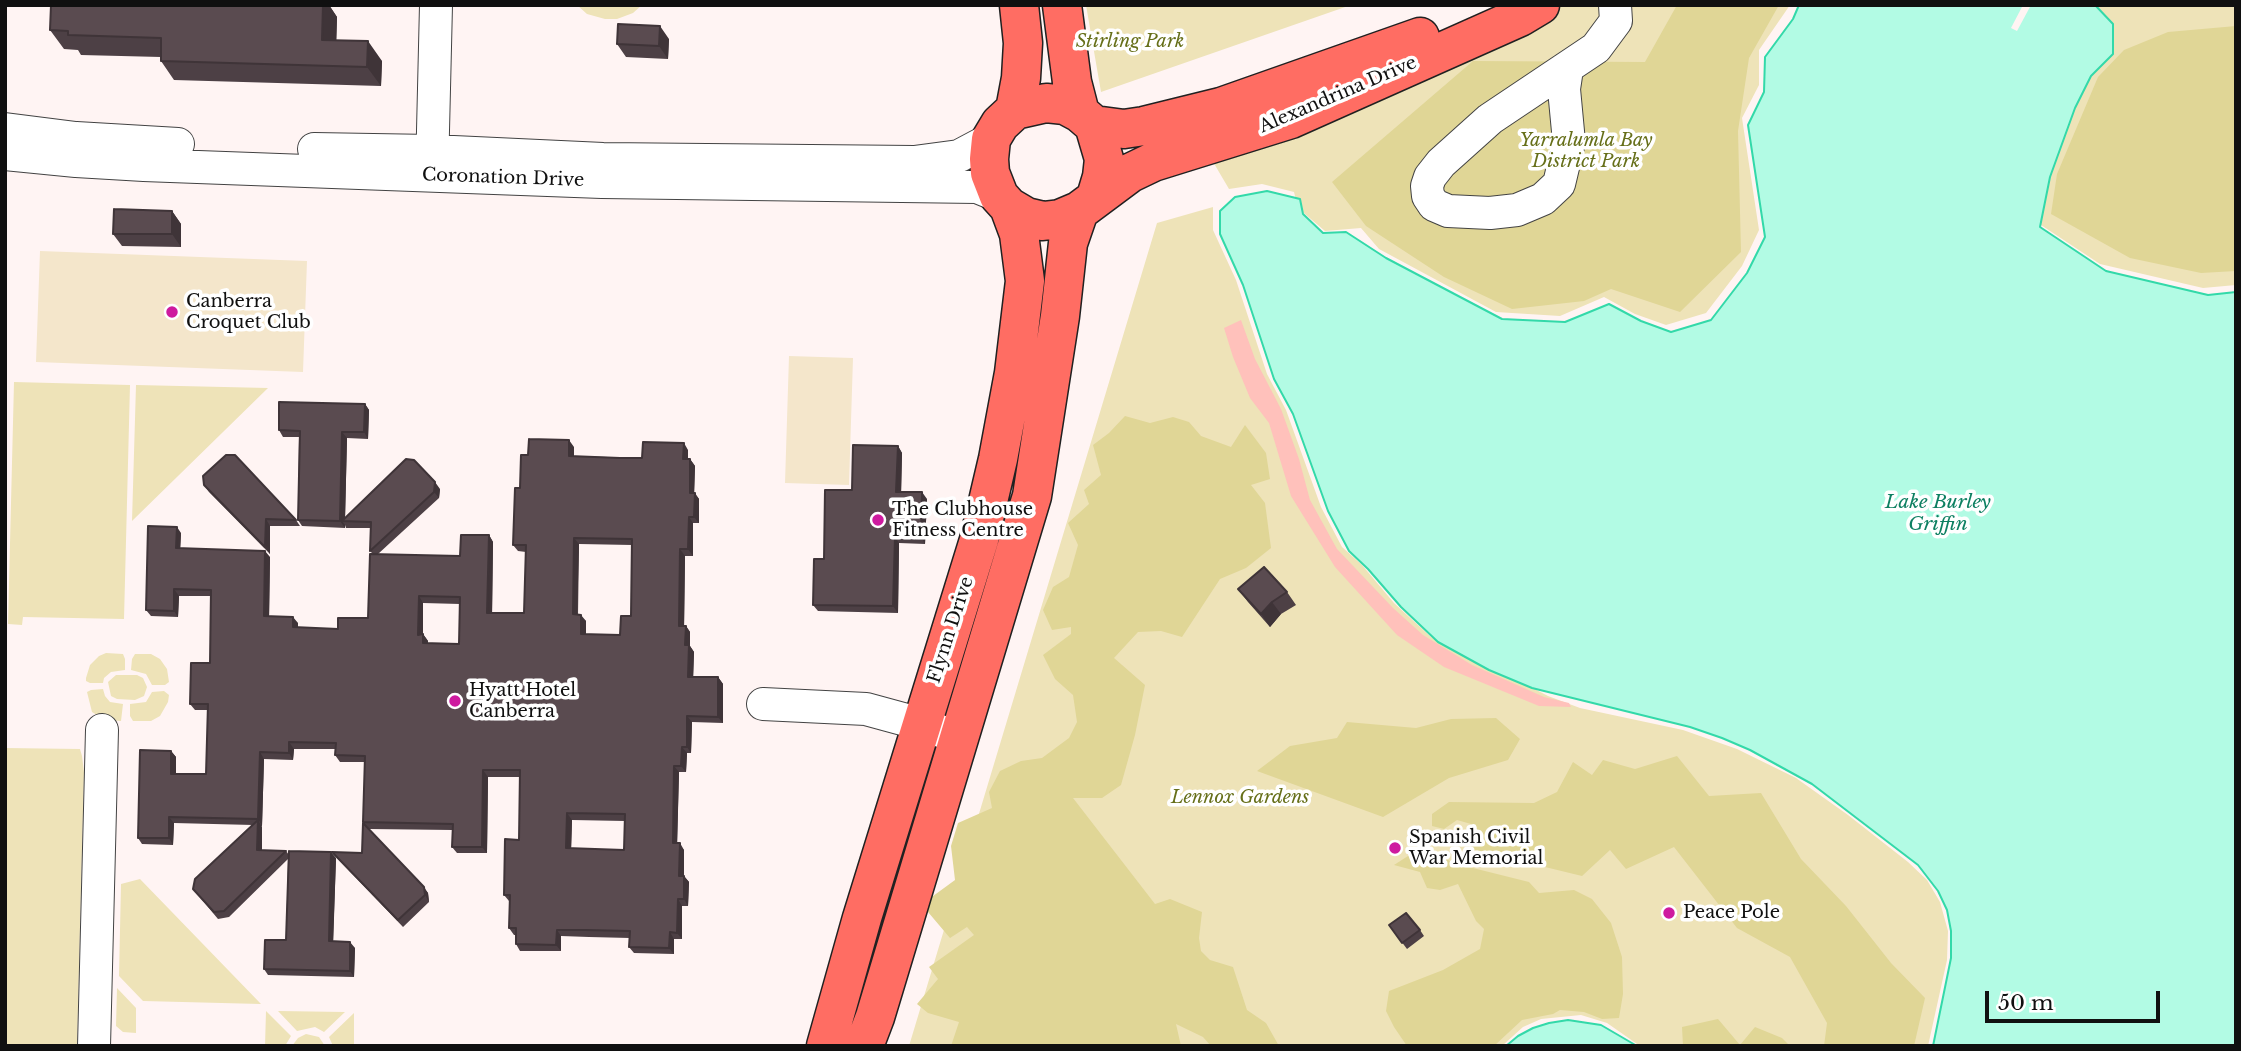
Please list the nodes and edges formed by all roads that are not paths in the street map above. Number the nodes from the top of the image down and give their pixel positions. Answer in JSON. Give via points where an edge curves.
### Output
{"nodes":[{"id":1,"x":436,"y":5,"type":"edge"},
{"id":2,"x":1019,"y":5,"type":"edge"},
{"id":3,"x":1062,"y":5,"type":"edge"},
{"id":4,"x":1518,"y":5,"type":"edge"},
{"id":5,"x":1540,"y":5,"type":"edge"},
{"id":6,"x":1615,"y":5,"type":"edge"},
{"id":7,"x":1567,"y":69,"type":"junction"},
{"id":8,"x":1015,"y":110,"type":"junction"},
{"id":9,"x":1087,"y":119,"type":"junction"},
{"id":10,"x":5,"y":129,"type":"edge"},
{"id":11,"x":991,"y":139,"type":"junction"},
{"id":12,"x":5,"y":154,"type":"edge"},
{"id":13,"x":76,"y":161,"type":"junction"},
{"id":14,"x":432,"y":163,"type":"junction"},
{"id":15,"x":5,"y":168,"type":"edge"},
{"id":16,"x":1004,"y":201,"type":"junction"},
{"id":17,"x":1087,"y":204,"type":"junction"},
{"id":18,"x":763,"y":704,"type":"dead end"},
{"id":19,"x":921,"y":724,"type":"junction"},
{"id":20,"x":102,"y":730,"type":"dead end"},
{"id":21,"x":958,"y":738,"type":"junction"},
{"id":22,"x":94,"y":1046,"type":"edge"},
{"id":23,"x":826,"y":1046,"type":"edge"},
{"id":24,"x":864,"y":1046,"type":"edge"}],
"edges":[{"from":1,"to":14,"type":"street"},
{"from":2,"to":8,"type":"main road","via":[[1023,43]]},
{"from":3,"to":9,"type":"main road","via":[[1072,82]]},
{"from":4,"to":9,"type":"main road","name":"Alexandrina Drive","via":[[1221,107],[1124,129]]},
{"from":5,"to":17,"type":"main road","name":"Alexandrina Drive","via":[[1291,119],[1153,162]]},
{"from":6,"to":7,"type":"street","via":[[1616,21],[1596,48]]},
{"from":7,"to":7,"type":"street","via":[[1490,119],[1441,163],[1427,186],[1434,205],[1448,211],[1517,211],[1543,199],[1559,184],[1569,142],[1563,89]]},
{"from":8,"to":9,"type":"main road","via":[[1046,103],[1065,105]]},
{"from":8,"to":11,"type":"main road"},
{"from":9,"to":17,"type":"main road","via":[[1104,159],[1102,177]]},
{"from":10,"to":14,"type":"street","name":"Coronation Drive"},
{"from":11,"to":14,"type":"street","name":"Coronation Drive","via":[[958,156],[914,162],[603,159]]},
{"from":11,"to":16,"type":"main road","via":[[990,173]]},
{"from":12,"to":13,"type":"street","name":"Coronation Drive"},
{"from":13,"to":14,"type":"street","name":"Coronation Drive"},
{"from":13,"to":15,"type":"street"},
{"from":14,"to":16,"type":"street","name":"Coronation Drive","via":[[616,182],[976,187]]},
{"from":16,"to":17,"type":"main road","via":[[1026,217],[1043,221],[1060,219]]},
{"from":16,"to":19,"type":"main road","name":"Flynn Drive","via":[[1019,234],[1025,281],[1014,373],[979,540]]},
{"from":17,"to":21,"type":"main road","via":[[1068,243],[1032,496]]},
{"from":18,"to":19,"type":"street","via":[[866,709]]},
{"from":19,"to":21,"type":"street"},
{"from":19,"to":23,"type":"main road","name":"Flynn Drive"},
{"from":20,"to":22,"type":"street"},
{"from":21,"to":24,"type":"main road"}]}
